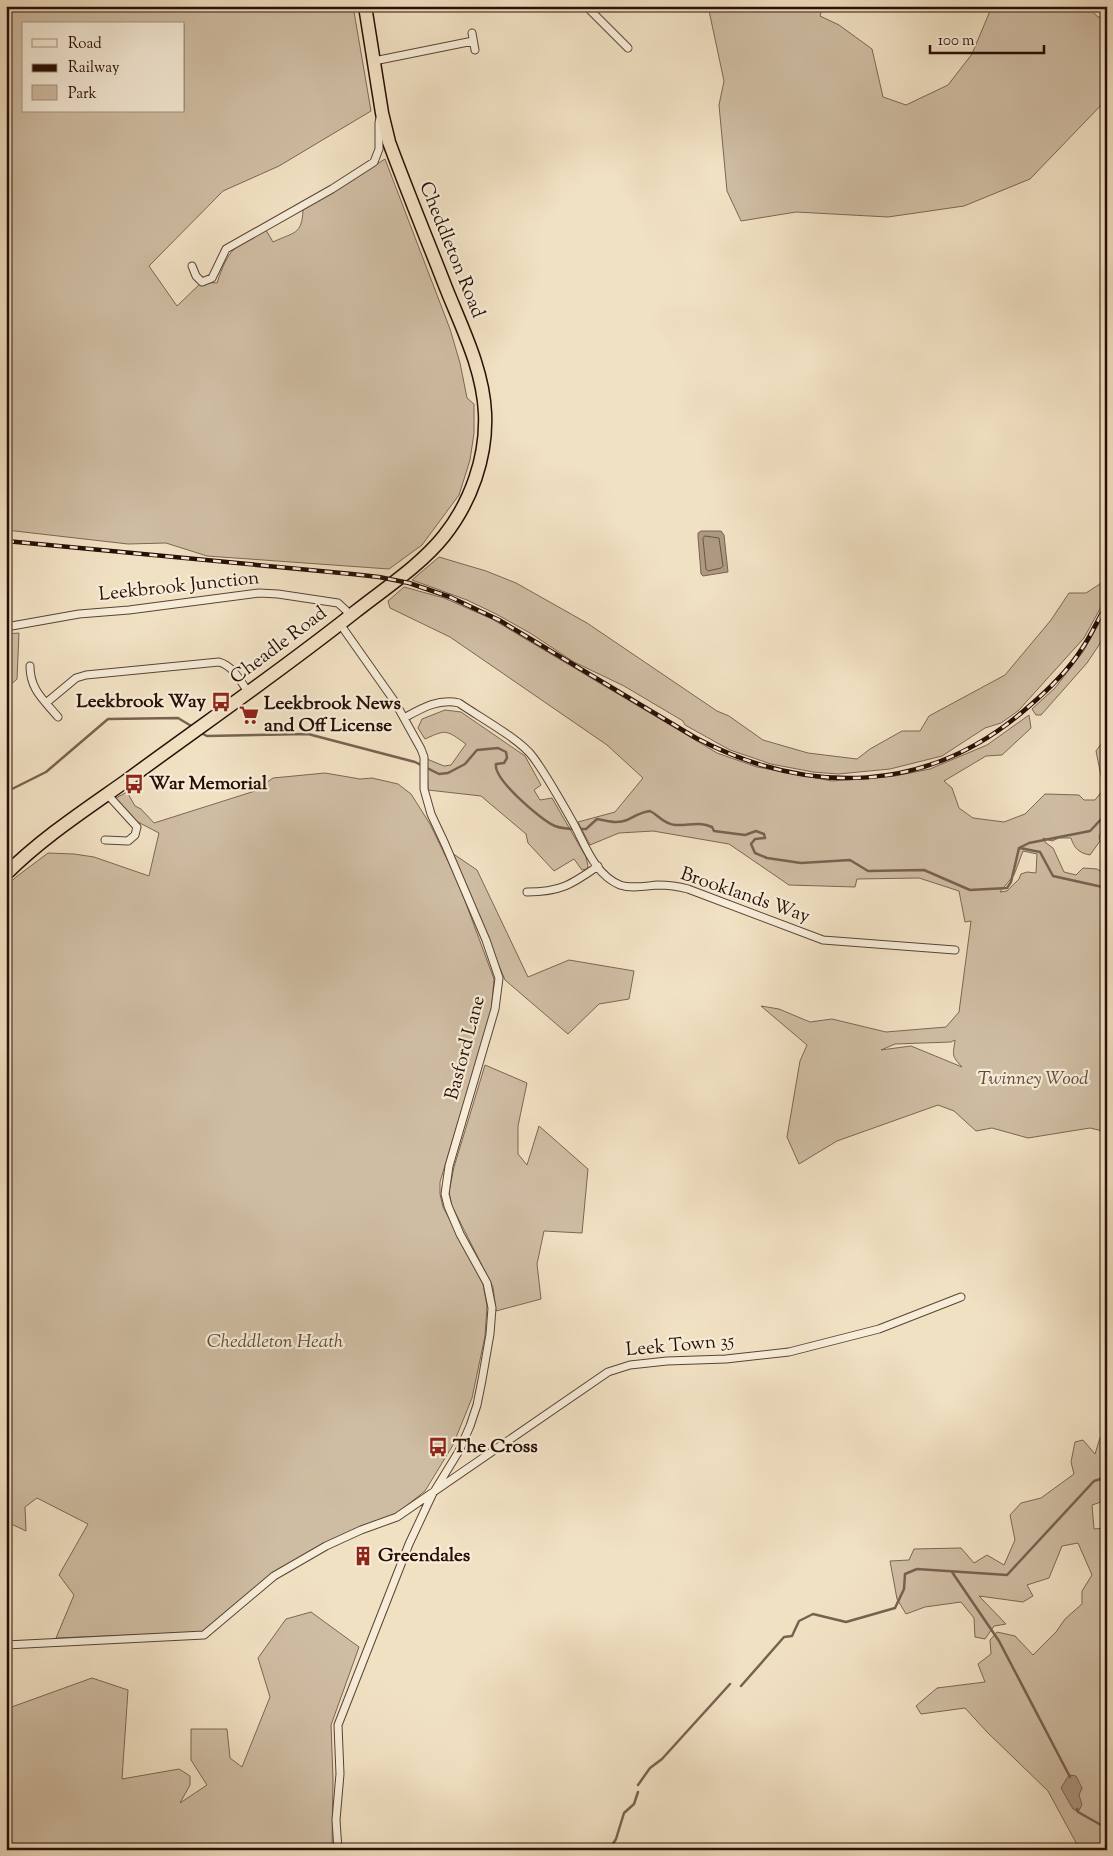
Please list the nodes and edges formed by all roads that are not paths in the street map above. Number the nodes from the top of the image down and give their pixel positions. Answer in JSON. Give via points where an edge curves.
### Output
{"nodes":[{"id":1,"x":365,"y":6,"type":"edge"},
{"id":2,"x":586,"y":6,"type":"edge"},
{"id":3,"x":472,"y":33,"type":"dead end"},
{"id":4,"x":474,"y":42,"type":"junction"},
{"id":5,"x":628,"y":48,"type":"dead end"},
{"id":6,"x":475,"y":50,"type":"dead end"},
{"id":7,"x":374,"y":61,"type":"junction"},
{"id":8,"x":382,"y":114,"type":"junction"},
{"id":9,"x":192,"y":266,"type":"dead end"},
{"id":10,"x":464,"y":506,"type":"joint"},
{"id":11,"x":351,"y":615,"type":"junction"},
{"id":12,"x":340,"y":624,"type":"junction"},
{"id":13,"x":6,"y":627,"type":"edge"},
{"id":14,"x":30,"y":666,"type":"dead end"},
{"id":15,"x":248,"y":692,"type":"junction"},
{"id":16,"x":46,"y":703,"type":"junction"},
{"id":17,"x":58,"y":716,"type":"dead end"},
{"id":18,"x":404,"y":718,"type":"junction"},
{"id":19,"x":107,"y":794,"type":"junction"},
{"id":20,"x":106,"y":840,"type":"dead end"},
{"id":21,"x":598,"y":866,"type":"junction"},
{"id":22,"x":6,"y":874,"type":"edge"},
{"id":23,"x":527,"y":892,"type":"dead end"},
{"id":24,"x":955,"y":950,"type":"dead end"},
{"id":25,"x":961,"y":1297,"type":"dead end"},
{"id":26,"x":432,"y":1495,"type":"junction"},
{"id":27,"x":6,"y":1645,"type":"edge"},
{"id":28,"x":338,"y":1850,"type":"edge"}],
"edges":[{"from":1,"to":7,"type":"highway","name":"Cheddleton Road"},
{"from":2,"to":5,"type":"street"},
{"from":3,"to":4,"type":"street"},
{"from":4,"to":6,"type":"street"},
{"from":4,"to":7,"type":"street"},
{"from":7,"to":8,"type":"highway","name":"Cheddleton Road"},
{"from":8,"to":9,"type":"street","via":[[379,149],[374,162],[226,249],[212,278],[202,282]]},
{"from":8,"to":10,"type":"highway","name":"Cheddleton Road","via":[[409,197],[473,355],[483,393],[485,415],[481,462]]},
{"from":10,"to":11,"type":"highway","name":"Cheadle Road","via":[[430,552]]},
{"from":11,"to":12,"type":"highway","name":"Cheadle Road"},
{"from":11,"to":13,"type":"street","name":"Leekbrook Junction","via":[[338,603],[259,593],[79,614]]},
{"from":12,"to":15,"type":"highway","name":"Cheadle Road"},
{"from":12,"to":18,"type":"street","name":"Basford Lane","via":[[373,668]]},
{"from":14,"to":16,"type":"street","via":[[31,683]]},
{"from":15,"to":16,"type":"street","via":[[231,668],[219,662],[86,675],[76,678]]},
{"from":15,"to":19,"type":"highway","name":"Cheadle Road"},
{"from":16,"to":17,"type":"street"},
{"from":18,"to":21,"type":"street","name":"Brooklands Way","via":[[443,701],[459,703],[527,750]]},
{"from":18,"to":26,"type":"street","name":"Basford Lane","via":[[424,757],[424,789],[431,814],[486,940],[499,978],[495,1009],[449,1166],[445,1194],[460,1234],[487,1283],[492,1308],[490,1334],[472,1419],[459,1451]]},
{"from":19,"to":20,"type":"street","via":[[137,827],[135,835],[128,841]]},
{"from":19,"to":22,"type":"highway","name":"Cheadle Road","via":[[46,839]]},
{"from":21,"to":23,"type":"street","via":[[561,889]]},
{"from":21,"to":24,"type":"street","name":"Brooklands Way","via":[[606,876],[621,885],[688,889],[824,940]]},
{"from":25,"to":26,"type":"street","name":"Leek Town 35","via":[[879,1330],[789,1352],[630,1365],[608,1372]]},
{"from":26,"to":27,"type":"street","name":"Leek Town 35","via":[[398,1517],[326,1546],[274,1576],[204,1635]]},
{"from":26,"to":28,"type":"street","name":"Basford Lane","via":[[409,1544],[338,1725]]}]}
